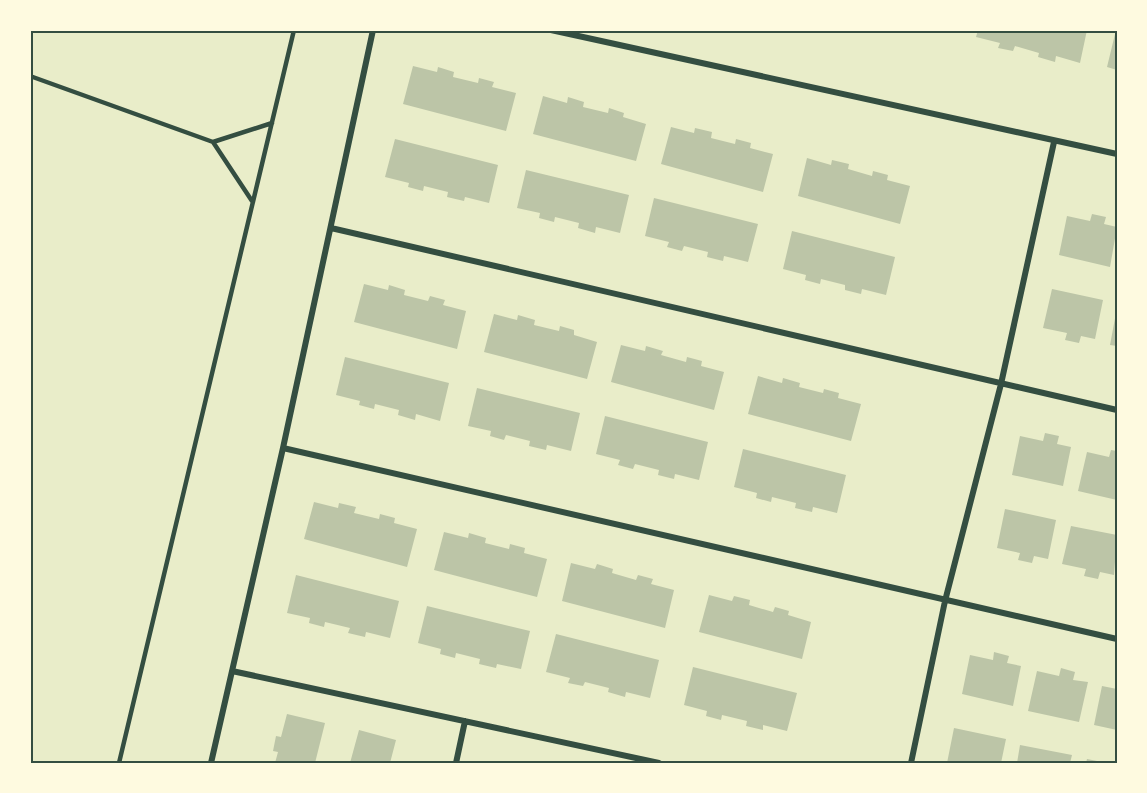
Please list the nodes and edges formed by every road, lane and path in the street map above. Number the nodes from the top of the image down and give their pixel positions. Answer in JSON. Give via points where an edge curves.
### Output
{"nodes":[{"id":1,"x":294,"y":30,"type":"edge"},
{"id":2,"x":373,"y":30,"type":"edge"},
{"id":3,"x":551,"y":30,"type":"edge"},
{"id":4,"x":30,"y":76,"type":"edge"},
{"id":5,"x":272,"y":123,"type":"junction"},
{"id":6,"x":213,"y":142,"type":"junction"},
{"id":7,"x":1054,"y":142,"type":"junction"},
{"id":8,"x":1117,"y":154,"type":"edge"},
{"id":9,"x":252,"y":201,"type":"junction"},
{"id":10,"x":331,"y":228,"type":"junction"},
{"id":11,"x":1001,"y":384,"type":"junction"},
{"id":12,"x":1117,"y":410,"type":"edge"},
{"id":13,"x":283,"y":448,"type":"junction"},
{"id":14,"x":945,"y":601,"type":"junction"},
{"id":15,"x":1117,"y":639,"type":"edge"},
{"id":16,"x":232,"y":672,"type":"junction"},
{"id":17,"x":465,"y":721,"type":"junction"},
{"id":18,"x":119,"y":763,"type":"edge"},
{"id":19,"x":211,"y":763,"type":"edge"},
{"id":20,"x":456,"y":763,"type":"edge"},
{"id":21,"x":659,"y":763,"type":"edge"},
{"id":22,"x":911,"y":763,"type":"edge"}],
"edges":[{"from":1,"to":5,"type":"lane"},
{"from":2,"to":10,"type":"street"},
{"from":3,"to":7,"type":"street"},
{"from":4,"to":6,"type":"lane"},
{"from":5,"to":6,"type":"lane"},
{"from":5,"to":9,"type":"lane"},
{"from":6,"to":9,"type":"lane"},
{"from":7,"to":8,"type":"street"},
{"from":7,"to":11,"type":"street"},
{"from":9,"to":18,"type":"lane"},
{"from":10,"to":11,"type":"street"},
{"from":10,"to":13,"type":"street"},
{"from":11,"to":12,"type":"street"},
{"from":11,"to":14,"type":"street"},
{"from":13,"to":14,"type":"street"},
{"from":13,"to":16,"type":"street"},
{"from":14,"to":15,"type":"street"},
{"from":14,"to":22,"type":"street"},
{"from":16,"to":17,"type":"street"},
{"from":16,"to":19,"type":"street"},
{"from":17,"to":20,"type":"street"},
{"from":17,"to":21,"type":"street"}]}
